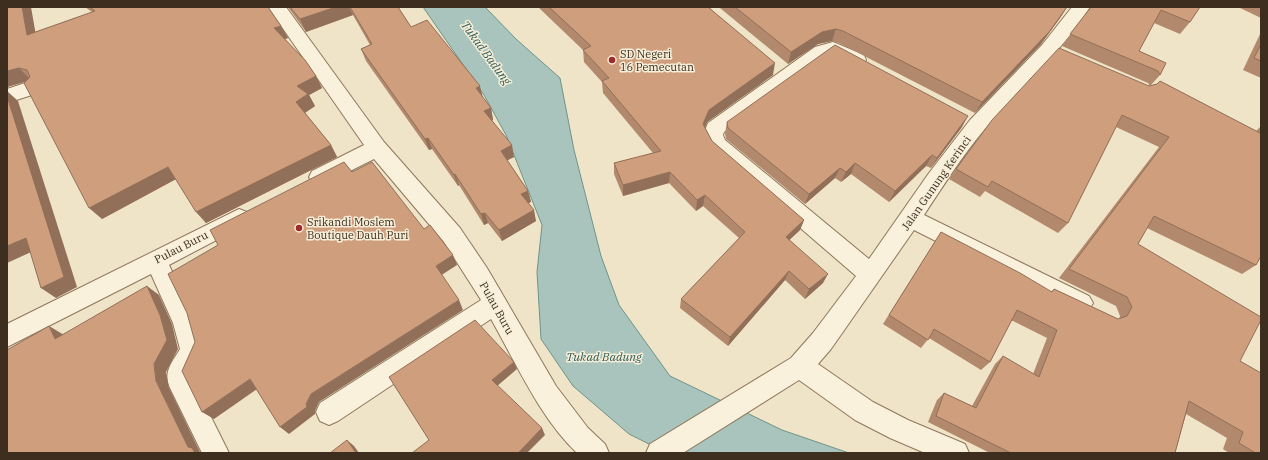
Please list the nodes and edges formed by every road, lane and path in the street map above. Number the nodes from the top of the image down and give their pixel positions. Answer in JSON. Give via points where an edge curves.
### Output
{"nodes":[{"id":1,"x":277,"y":7,"type":"edge"},
{"id":2,"x":1070,"y":10,"type":"edge"},
{"id":3,"x":873,"y":68,"type":"edge"},
{"id":4,"x":31,"y":88,"type":"edge"},
{"id":5,"x":7,"y":96,"type":"edge"},
{"id":6,"x":377,"y":148,"type":"junction"},
{"id":7,"x":301,"y":187,"type":"edge"},
{"id":8,"x":259,"y":208,"type":"edge"},
{"id":9,"x":910,"y":218,"type":"junction"},
{"id":10,"x":156,"y":261,"type":"junction"},
{"id":11,"x":870,"y":274,"type":"junction"},
{"id":12,"x":494,"y":304,"type":"junction"},
{"id":13,"x":1100,"y":312,"type":"edge"},
{"id":14,"x":7,"y":336,"type":"edge"},
{"id":15,"x":800,"y":366,"type":"junction"},
{"id":16,"x":329,"y":412,"type":"dead end"},
{"id":17,"x":208,"y":450,"type":"edge"},
{"id":18,"x":596,"y":453,"type":"edge"},
{"id":19,"x":659,"y":453,"type":"edge"},
{"id":20,"x":956,"y":453,"type":"edge"}],
"edges":[{"from":1,"to":6,"type":"street","name":"Pulau Buru"},
{"from":2,"to":9,"type":"street","name":"Jalan Gunung Kerinci","via":[[1056,52],[970,122]]},
{"from":3,"to":11,"type":"street","via":[[833,48],[821,52],[782,71],[715,128],[712,135],[718,145]]},
{"from":4,"to":5,"type":"street"},
{"from":6,"to":7,"type":"street"},
{"from":6,"to":12,"type":"street","name":"Pulau Buru","via":[[452,235],[479,275]]},
{"from":8,"to":10,"type":"street","name":"Pulau Buru"},
{"from":9,"to":11,"type":"street","name":"Jalan Gunung Kerinci"},
{"from":9,"to":13,"type":"street"},
{"from":10,"to":14,"type":"street","name":"Pulau Buru"},
{"from":10,"to":17,"type":"street","via":[[184,323],[192,351],[179,374],[179,380]]},
{"from":11,"to":15,"type":"street","name":"Jalan Gunung Kerinci","via":[[822,341]]},
{"from":12,"to":16,"type":"street"},
{"from":12,"to":18,"type":"street","name":"Pulau Buru","via":[[547,395],[579,437]]},
{"from":15,"to":19,"type":"street"},
{"from":15,"to":20,"type":"street","via":[[864,411]]}]}
